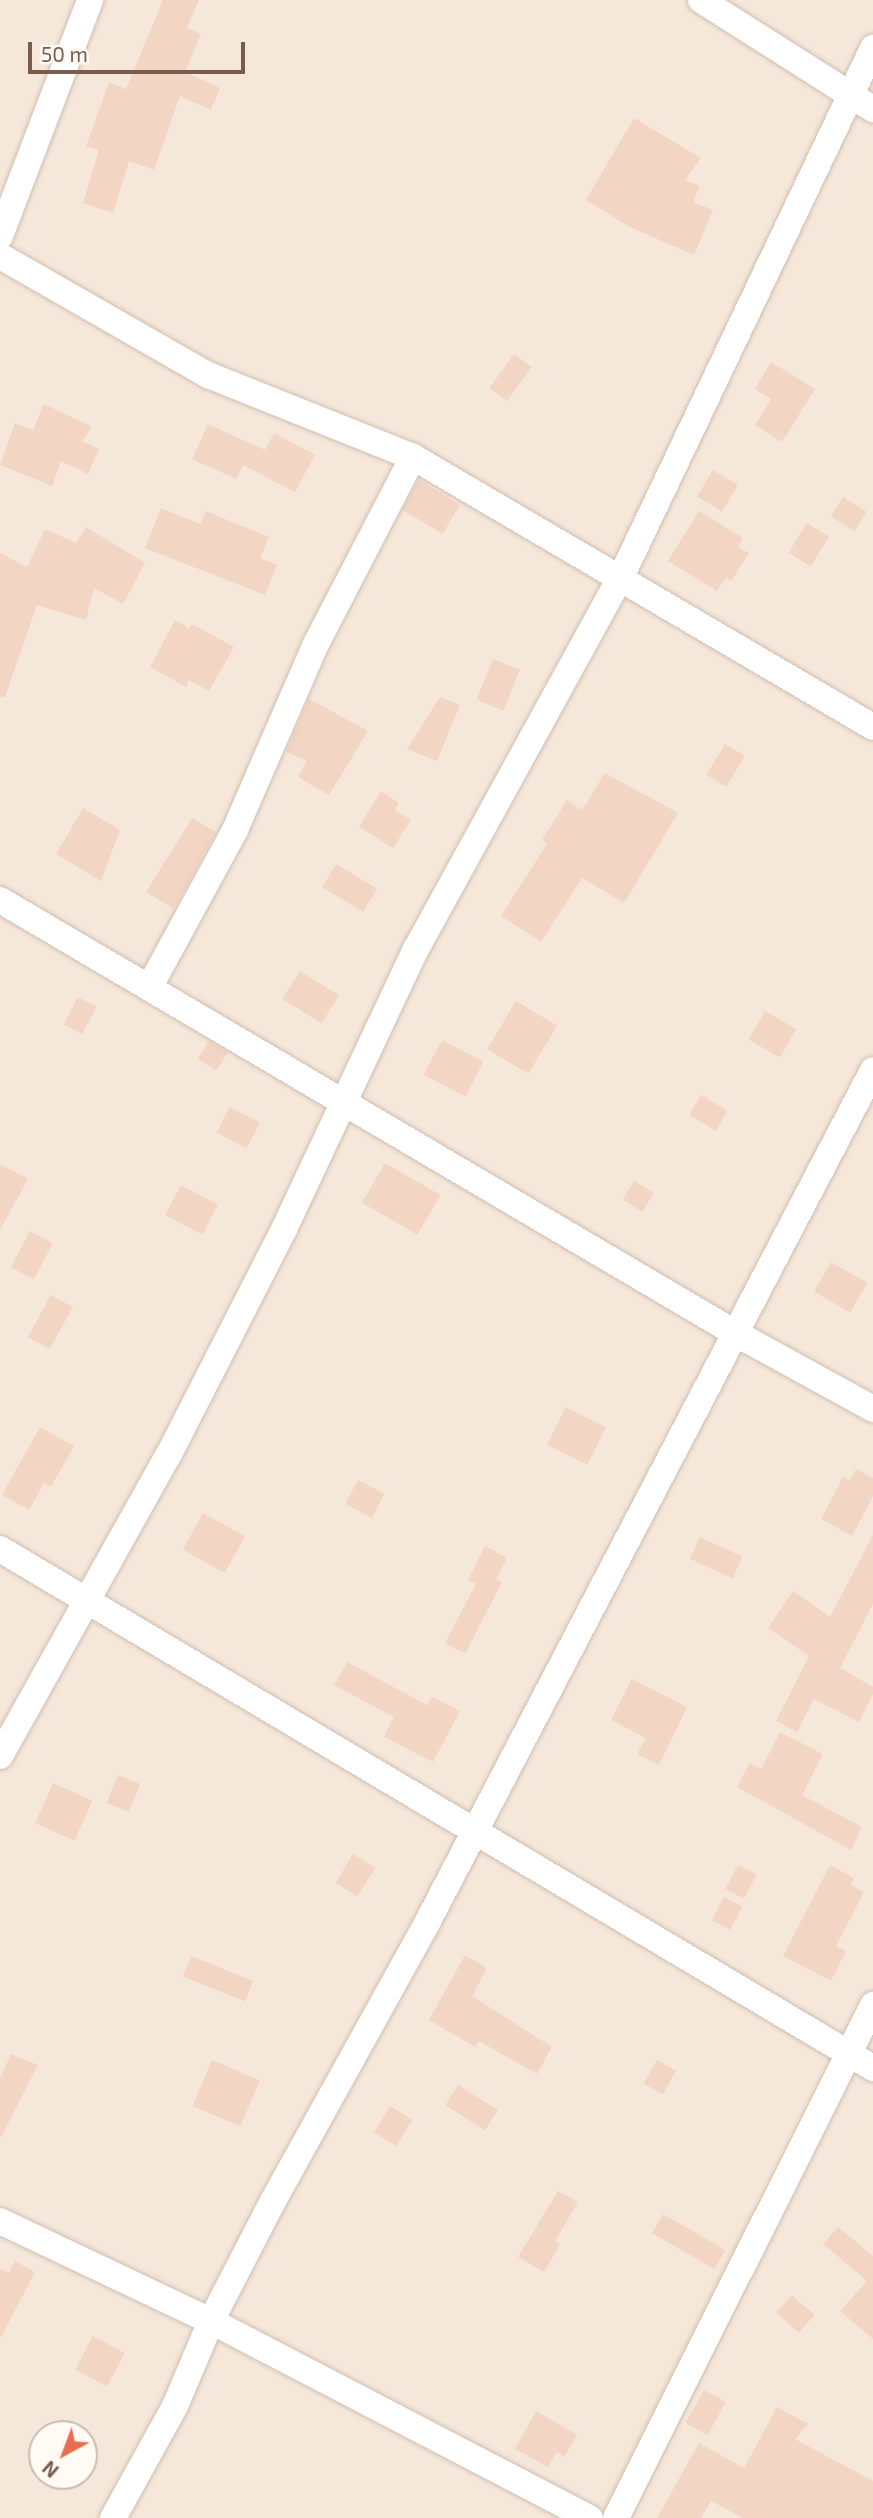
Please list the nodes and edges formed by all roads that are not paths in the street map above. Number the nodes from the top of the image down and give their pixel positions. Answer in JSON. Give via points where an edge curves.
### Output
{"nodes":[{"id":1,"x":90,"y":0,"type":"edge"},
{"id":2,"x":701,"y":0,"type":"edge"},
{"id":3,"x":873,"y":48,"type":"edge"},
{"id":4,"x":849,"y":95,"type":"junction"},
{"id":5,"x":873,"y":109,"type":"edge"},
{"id":6,"x":0,"y":236,"type":"edge"},
{"id":7,"x":0,"y":256,"type":"edge"},
{"id":8,"x":413,"y":457,"type":"junction"},
{"id":9,"x":622,"y":575,"type":"junction"},
{"id":10,"x":873,"y":727,"type":"edge"},
{"id":11,"x":0,"y":900,"type":"edge"},
{"id":12,"x":150,"y":986,"type":"junction"},
{"id":13,"x":873,"y":1070,"type":"edge"},
{"id":14,"x":341,"y":1102,"type":"junction"},
{"id":15,"x":735,"y":1333,"type":"junction"},
{"id":16,"x":873,"y":1409,"type":"edge"},
{"id":17,"x":0,"y":1549,"type":"edge"},
{"id":18,"x":90,"y":1600,"type":"junction"},
{"id":19,"x":0,"y":1756,"type":"edge"},
{"id":20,"x":474,"y":1830,"type":"junction"},
{"id":21,"x":873,"y":2005,"type":"edge"},
{"id":22,"x":846,"y":2053,"type":"junction"},
{"id":23,"x":873,"y":2068,"type":"edge"},
{"id":24,"x":0,"y":2221,"type":"edge"},
{"id":25,"x":211,"y":2321,"type":"junction"},
{"id":26,"x":113,"y":2518,"type":"edge"},
{"id":27,"x":590,"y":2518,"type":"edge"},
{"id":28,"x":616,"y":2518,"type":"edge"}],
"edges":[{"from":1,"to":6,"type":"street"},
{"from":2,"to":4,"type":"street"},
{"from":3,"to":4,"type":"street"},
{"from":4,"to":5,"type":"street"},
{"from":4,"to":9,"type":"street"},
{"from":7,"to":8,"type":"street","via":[[208,375]]},
{"from":8,"to":9,"type":"street"},
{"from":8,"to":12,"type":"street","via":[[310,656],[235,830]]},
{"from":9,"to":10,"type":"street"},
{"from":9,"to":14,"type":"street","via":[[416,949]]},
{"from":11,"to":12,"type":"street"},
{"from":12,"to":14,"type":"street"},
{"from":13,"to":15,"type":"street"},
{"from":14,"to":15,"type":"street"},
{"from":14,"to":18,"type":"street","via":[[285,1227]]},
{"from":15,"to":16,"type":"street"},
{"from":15,"to":20,"type":"street"},
{"from":17,"to":18,"type":"street"},
{"from":18,"to":19,"type":"street"},
{"from":18,"to":20,"type":"street"},
{"from":20,"to":22,"type":"street"},
{"from":20,"to":25,"type":"street"},
{"from":21,"to":22,"type":"street"},
{"from":22,"to":23,"type":"street"},
{"from":22,"to":28,"type":"street"},
{"from":24,"to":25,"type":"street"},
{"from":25,"to":26,"type":"street","via":[[175,2406]]},
{"from":25,"to":27,"type":"street"}]}
